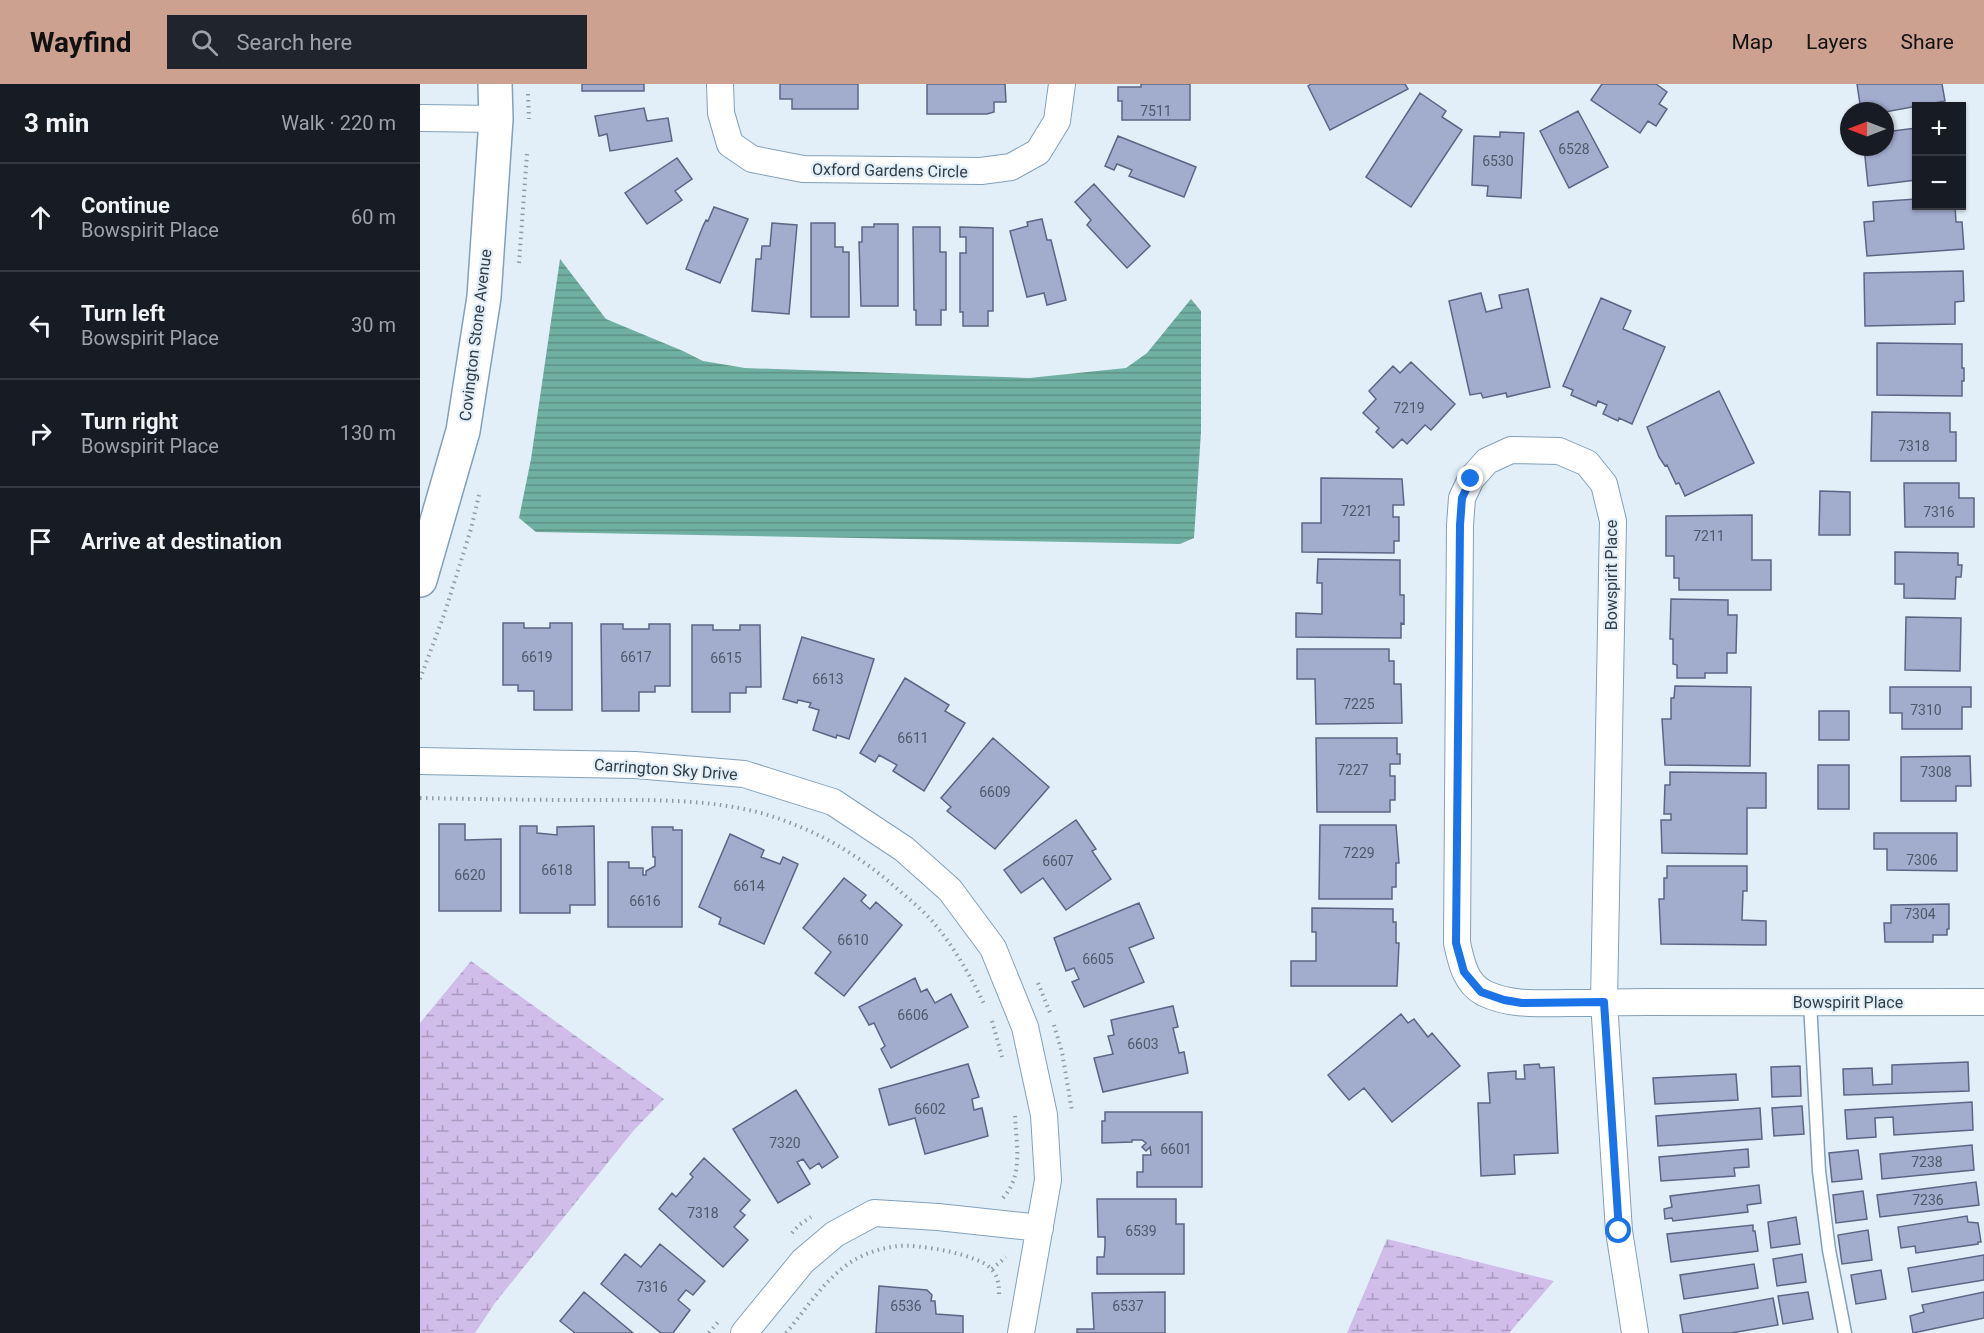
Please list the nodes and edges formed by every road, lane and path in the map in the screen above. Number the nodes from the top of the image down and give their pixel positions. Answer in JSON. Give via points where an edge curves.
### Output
{"nodes":[{"id":1,"x":495,"y":84,"type":"edge"},
{"id":2,"x":720,"y":84,"type":"edge"},
{"id":3,"x":1062,"y":84,"type":"edge"},
{"id":4,"x":420,"y":118,"type":"edge"},
{"id":5,"x":496,"y":119,"type":"junction"},
{"id":6,"x":420,"y":580,"type":"edge"},
{"id":7,"x":420,"y":761,"type":"edge"},
{"id":8,"x":420,"y":798,"type":"edge"},
{"id":9,"x":1036,"y":979,"type":"dead end"},
{"id":10,"x":1604,"y":1002,"type":"junction"},
{"id":11,"x":1810,"y":1002,"type":"junction"},
{"id":12,"x":1984,"y":1002,"type":"edge"},
{"id":13,"x":1002,"y":1058,"type":"dead end"},
{"id":14,"x":1014,"y":1110,"type":"dead end"},
{"id":15,"x":1072,"y":1113,"type":"dead end"},
{"id":16,"x":1006,"y":1194,"type":"dead end"},
{"id":17,"x":1040,"y":1227,"type":"junction"},
{"id":18,"x":1006,"y":1257,"type":"dead end"},
{"id":19,"x":992,"y":1269,"type":"junction"},
{"id":20,"x":997,"y":1305,"type":"dead end"},
{"id":21,"x":744,"y":1333,"type":"edge"},
{"id":22,"x":786,"y":1333,"type":"edge"},
{"id":23,"x":1021,"y":1333,"type":"edge"},
{"id":24,"x":1635,"y":1333,"type":"edge"},
{"id":25,"x":1845,"y":1333,"type":"edge"}],
"edges":[{"from":1,"to":5,"type":"street","name":"Covington Stone Avenue"},
{"from":2,"to":3,"type":"street","name":"Oxford Gardens Circle","via":[[720,113],[730,144],[752,159],[803,169],[981,171],[1011,167],[1038,152],[1057,121]]},
{"from":4,"to":5,"type":"street"},
{"from":5,"to":6,"type":"street","name":"Covington Stone Avenue","via":[[484,297],[463,431]]},
{"from":7,"to":17,"type":"street","name":"Carrington Sky Drive","via":[[635,765],[744,774],[833,802],[904,849],[950,890],[993,948],[1025,1027],[1044,1115],[1048,1180]]},
{"from":8,"to":13,"type":"path","via":[[654,800],[760,813],[806,829],[843,847],[876,870],[938,928],[968,972],[989,1014]]},
{"from":9,"to":15,"type":"path","via":[[1062,1052]]},
{"from":10,"to":10,"type":"street","name":"Bowspirit Place","via":[[1613,521],[1604,484],[1587,463],[1559,451],[1511,450],[1487,460],[1462,498],[1456,943],[1464,972],[1481,992],[1522,1003]]},
{"from":10,"to":11,"type":"street","name":"Bowspirit Place"},
{"from":10,"to":24,"type":"street","name":"Bowspirit Place","via":[[1619,1231]]},
{"from":11,"to":12,"type":"street","name":"Bowspirit Place"},
{"from":11,"to":25,"type":"lane","via":[[1819,1171]]},
{"from":14,"to":16,"type":"path","via":[[1016,1177]]},
{"from":17,"to":21,"type":"street","via":[[874,1213],[835,1234],[803,1261]]},
{"from":17,"to":23,"type":"street","name":"Carrington Sky Drive"},
{"from":18,"to":19,"type":"path"},
{"from":19,"to":20,"type":"path","via":[[998,1280]]},
{"from":19,"to":22,"type":"path","via":[[980,1259],[956,1252],[901,1245],[878,1249],[831,1278]]}]}
